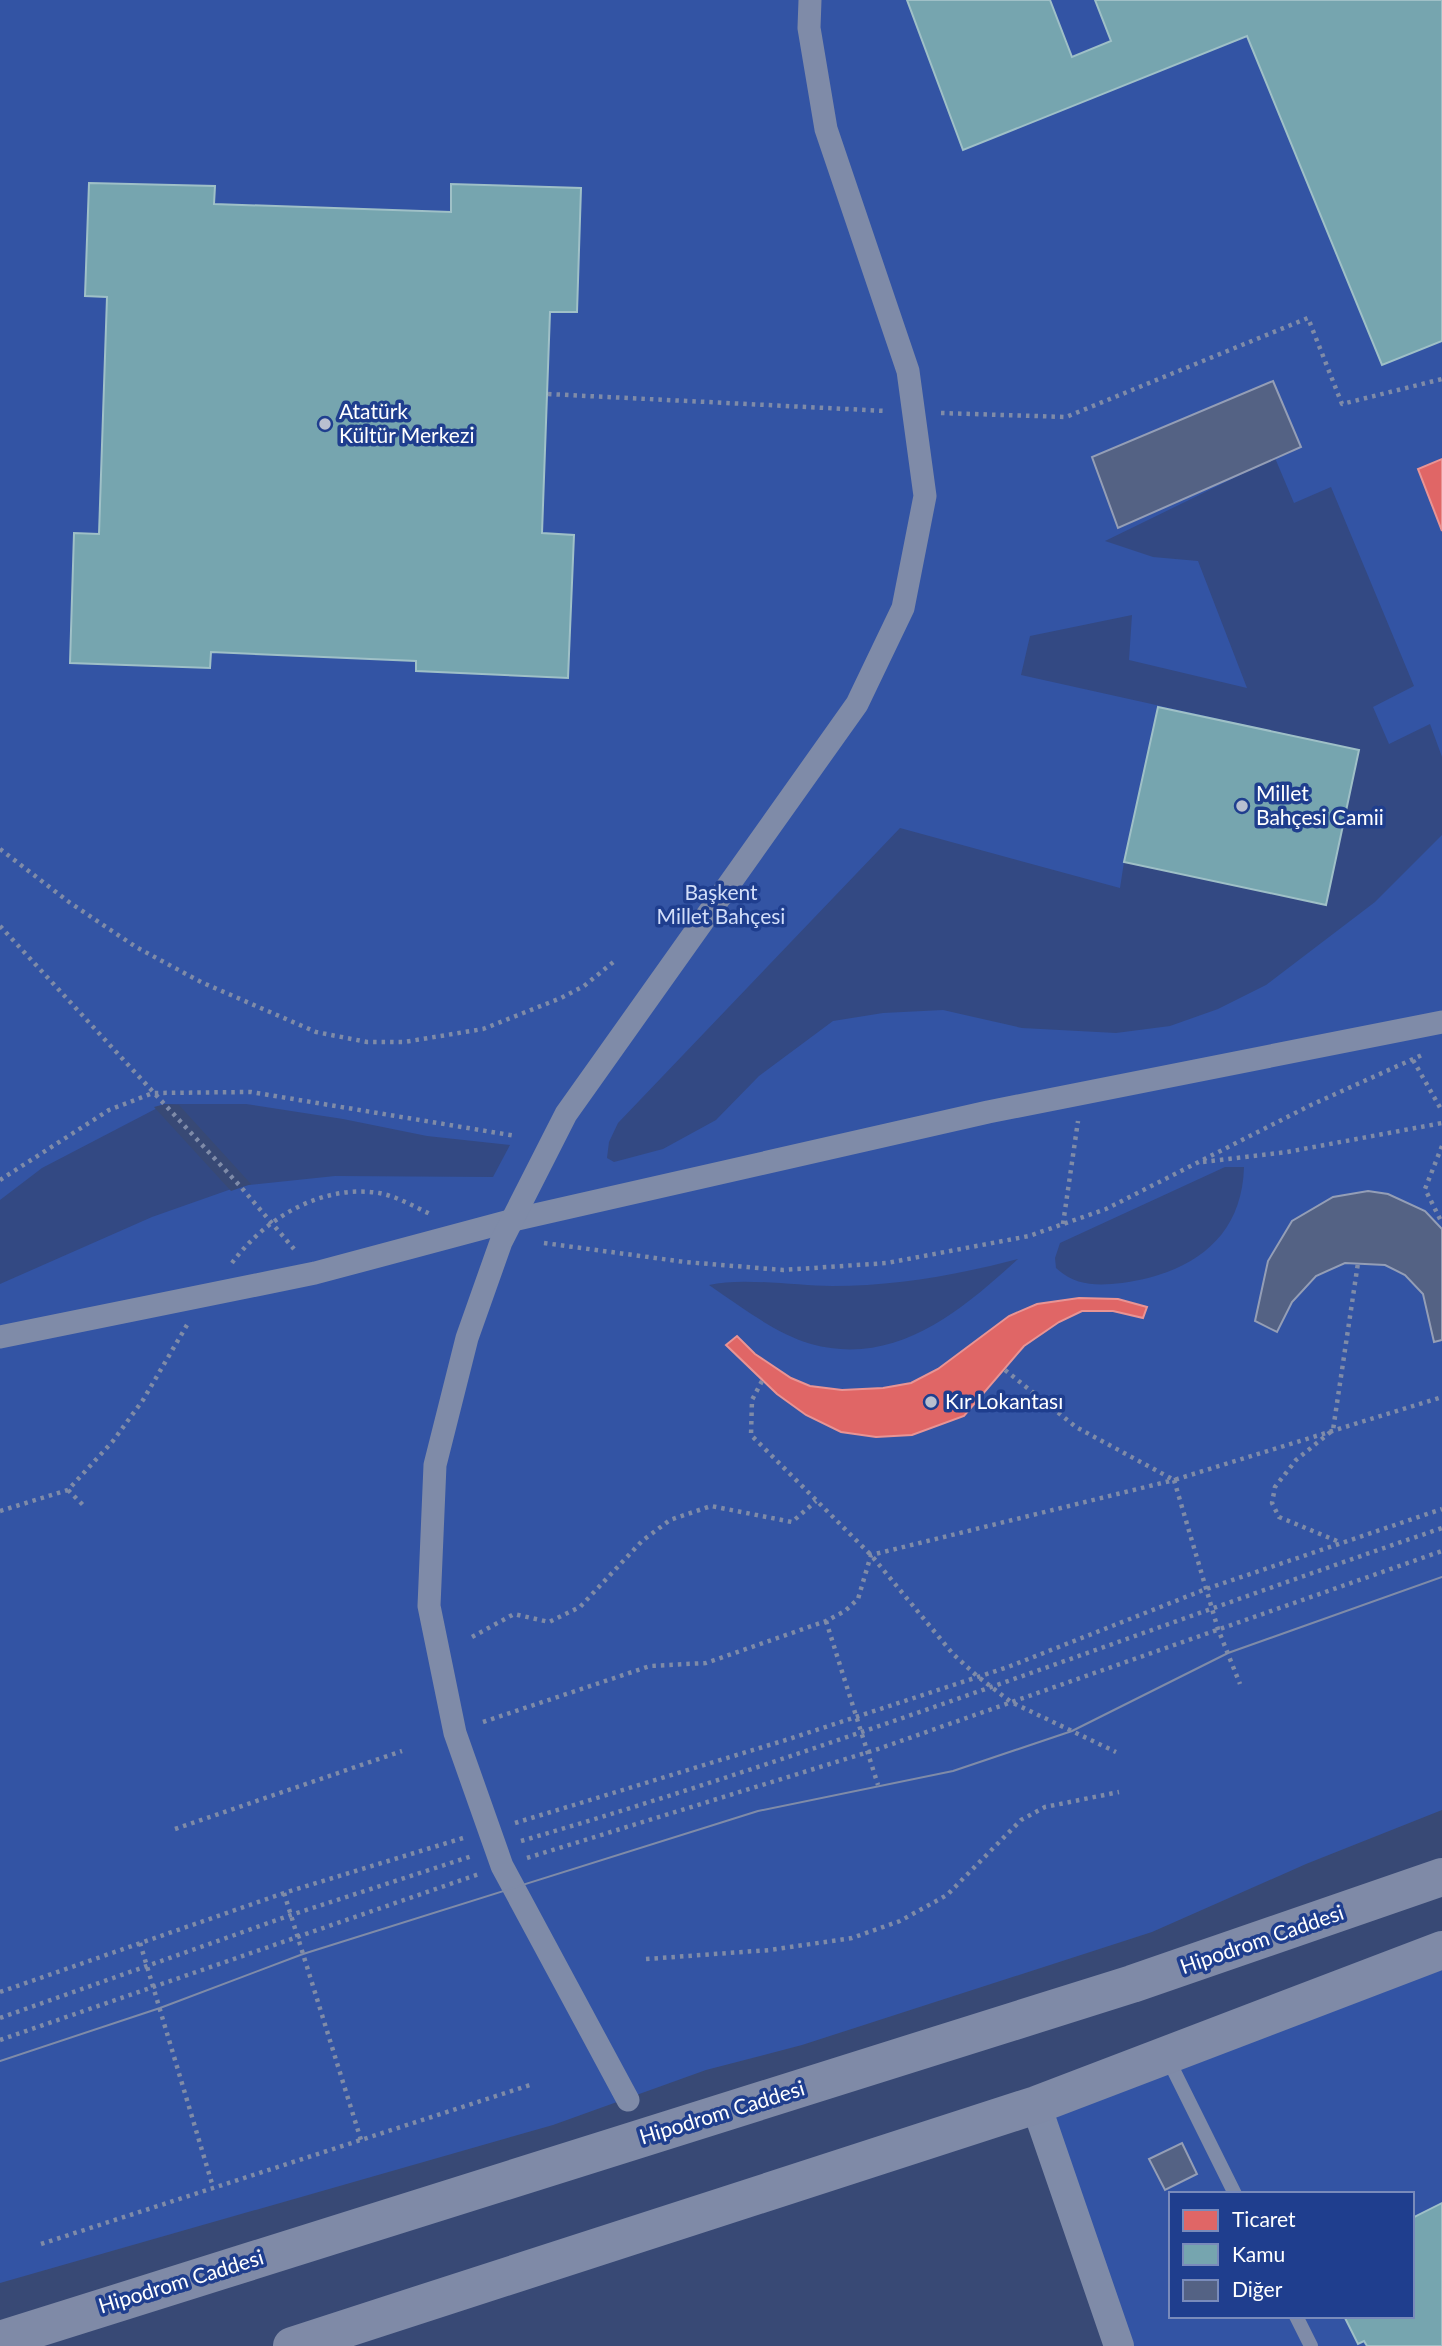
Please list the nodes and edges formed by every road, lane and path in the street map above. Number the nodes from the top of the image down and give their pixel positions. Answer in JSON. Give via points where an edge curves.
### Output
{"nodes":[{"id":1,"x":810,"y":0,"type":"edge"},
{"id":2,"x":1442,"y":379,"type":"edge"},
{"id":3,"x":548,"y":394,"type":"dead end"},
{"id":4,"x":914,"y":412,"type":"junction"},
{"id":5,"x":0,"y":849,"type":"edge"},
{"id":6,"x":0,"y":926,"type":"edge"},
{"id":7,"x":617,"y":959,"type":"dead end"},
{"id":8,"x":1442,"y":1022,"type":"edge"},
{"id":9,"x":1432,"y":1050,"type":"dead end"},
{"id":10,"x":1413,"y":1060,"type":"junction"},
{"id":11,"x":1083,"y":1092,"type":"junction"},
{"id":12,"x":153,"y":1093,"type":"junction"},
{"id":13,"x":1442,"y":1111,"type":"edge"},
{"id":14,"x":1442,"y":1123,"type":"edge"},
{"id":15,"x":516,"y":1136,"type":"dead end"},
{"id":16,"x":1442,"y":1146,"type":"edge"},
{"id":17,"x":1198,"y":1162,"type":"junction"},
{"id":18,"x":0,"y":1180,"type":"edge"},
{"id":19,"x":513,"y":1220,"type":"junction"},
{"id":20,"x":270,"y":1223,"type":"junction"},
{"id":21,"x":1442,"y":1223,"type":"edge"},
{"id":22,"x":1063,"y":1224,"type":"junction"},
{"id":23,"x":465,"y":1234,"type":"junction"},
{"id":24,"x":501,"y":1242,"type":"junction"},
{"id":25,"x":1358,"y":1263,"type":"dead end"},
{"id":26,"x":228,"y":1268,"type":"dead end"},
{"id":27,"x":315,"y":1273,"type":"junction"},
{"id":28,"x":190,"y":1320,"type":"dead end"},
{"id":29,"x":0,"y":1337,"type":"edge"},
{"id":30,"x":1005,"y":1370,"type":"dead end"},
{"id":31,"x":762,"y":1381,"type":"dead end"},
{"id":32,"x":1442,"y":1397,"type":"edge"},
{"id":33,"x":1333,"y":1430,"type":"junction"},
{"id":34,"x":1174,"y":1480,"type":"junction"},
{"id":35,"x":68,"y":1490,"type":"junction"},
{"id":36,"x":816,"y":1500,"type":"junction"},
{"id":37,"x":85,"y":1507,"type":"dead end"},
{"id":38,"x":1442,"y":1509,"type":"edge"},
{"id":39,"x":0,"y":1511,"type":"edge"},
{"id":40,"x":1442,"y":1528,"type":"edge"},
{"id":41,"x":1339,"y":1542,"type":"junction"},
{"id":42,"x":1442,"y":1551,"type":"edge"},
{"id":43,"x":871,"y":1555,"type":"junction"},
{"id":44,"x":1206,"y":1589,"type":"junction"},
{"id":45,"x":1213,"y":1609,"type":"junction"},
{"id":46,"x":826,"y":1621,"type":"junction"},
{"id":47,"x":1218,"y":1629,"type":"junction"},
{"id":48,"x":472,"y":1637,"type":"dead end"},
{"id":49,"x":977,"y":1676,"type":"junction"},
{"id":50,"x":1240,"y":1684,"type":"dead end"},
{"id":51,"x":991,"y":1688,"type":"junction"},
{"id":52,"x":1011,"y":1702,"type":"junction"},
{"id":53,"x":856,"y":1715,"type":"junction"},
{"id":54,"x":483,"y":1722,"type":"dead end"},
{"id":55,"x":862,"y":1733,"type":"junction"},
{"id":56,"x":402,"y":1751,"type":"dead end"},
{"id":57,"x":868,"y":1752,"type":"junction"},
{"id":58,"x":1116,"y":1752,"type":"dead end"},
{"id":59,"x":878,"y":1785,"type":"dead end"},
{"id":60,"x":1119,"y":1792,"type":"dead end"},
{"id":61,"x":175,"y":1829,"type":"dead end"},
{"id":62,"x":495,"y":1849,"type":"junction"},
{"id":63,"x":1442,"y":1877,"type":"edge"},
{"id":64,"x":284,"y":1893,"type":"junction"},
{"id":65,"x":291,"y":1915,"type":"junction"},
{"id":66,"x":298,"y":1937,"type":"junction"},
{"id":67,"x":140,"y":1943,"type":"junction"},
{"id":68,"x":1442,"y":1950,"type":"edge"},
{"id":69,"x":646,"y":1959,"type":"dead end"},
{"id":70,"x":148,"y":1965,"type":"junction"},
{"id":71,"x":155,"y":1987,"type":"junction"},
{"id":72,"x":0,"y":1992,"type":"edge"},
{"id":73,"x":0,"y":2018,"type":"edge"},
{"id":74,"x":0,"y":2040,"type":"edge"},
{"id":75,"x":1166,"y":2055,"type":"junction"},
{"id":76,"x":533,"y":2084,"type":"dead end"},
{"id":77,"x":628,"y":2100,"type":"dead end"},
{"id":78,"x":1036,"y":2105,"type":"junction"},
{"id":79,"x":361,"y":2140,"type":"junction"},
{"id":80,"x":213,"y":2187,"type":"junction"},
{"id":81,"x":1234,"y":2192,"type":"edge"},
{"id":82,"x":41,"y":2244,"type":"dead end"},
{"id":83,"x":1297,"y":2318,"type":"edge"},
{"id":84,"x":0,"y":2340,"type":"edge"},
{"id":85,"x":292,"y":2346,"type":"edge"},
{"id":86,"x":1119,"y":2346,"type":"edge"},
{"id":87,"x":1311,"y":2346,"type":"edge"}],
"edges":[{"from":1,"to":4,"type":"street","via":[[809,28],[826,129],[908,371]]},
{"from":2,"to":4,"type":"path","via":[[1342,404],[1308,318],[1066,417]]},
{"from":3,"to":4,"type":"path"},
{"from":4,"to":19,"type":"street","via":[[925,496],[903,608],[857,704],[566,1114]]},
{"from":5,"to":7,"type":"path","via":[[136,947],[201,982],[316,1032],[367,1042],[404,1042],[483,1029],[584,986]]},
{"from":6,"to":12,"type":"path"},
{"from":8,"to":11,"type":"street"},
{"from":9,"to":10,"type":"path"},
{"from":10,"to":13,"type":"path"},
{"from":10,"to":17,"type":"path"},
{"from":11,"to":19,"type":"street"},
{"from":11,"to":22,"type":"path"},
{"from":12,"to":15,"type":"path","via":[[251,1092]]},
{"from":12,"to":18,"type":"path","via":[[109,1110]]},
{"from":12,"to":20,"type":"path"},
{"from":14,"to":17,"type":"path","via":[[1287,1152]]},
{"from":16,"to":21,"type":"path","via":[[1425,1189]]},
{"from":17,"to":22,"type":"path","via":[[1106,1209]]},
{"from":19,"to":23,"type":"street"},
{"from":19,"to":24,"type":"street"},
{"from":20,"to":23,"type":"path","via":[[302,1204],[360,1192],[381,1193]]},
{"from":20,"to":26,"type":"path"},
{"from":20,"to":27,"type":"path"},
{"from":22,"to":24,"type":"path","via":[[942,1254],[783,1270],[532,1241]]},
{"from":23,"to":27,"type":"street"},
{"from":24,"to":62,"type":"street","via":[[467,1338],[435,1465],[429,1606],[455,1733]]},
{"from":25,"to":33,"type":"path"},
{"from":27,"to":29,"type":"street"},
{"from":28,"to":35,"type":"path","via":[[144,1401]]},
{"from":30,"to":34,"type":"path","via":[[1076,1427]]},
{"from":31,"to":36,"type":"path","via":[[752,1400],[751,1435]]},
{"from":32,"to":33,"type":"path"},
{"from":33,"to":34,"type":"path"},
{"from":33,"to":41,"type":"path","via":[[1291,1465],[1275,1487],[1272,1503],[1279,1517]]},
{"from":34,"to":43,"type":"path"},
{"from":34,"to":44,"type":"path"},
{"from":35,"to":37,"type":"path"},
{"from":35,"to":39,"type":"path"},
{"from":36,"to":43,"type":"path"},
{"from":36,"to":48,"type":"path","via":[[792,1522],[711,1506],[670,1520],[633,1549],[580,1606],[549,1622],[514,1614]]},
{"from":38,"to":41,"type":"path"},
{"from":40,"to":45,"type":"path"},
{"from":41,"to":44,"type":"path"},
{"from":42,"to":47,"type":"path"},
{"from":43,"to":46,"type":"path","via":[[858,1599]]},
{"from":43,"to":49,"type":"path","via":[[953,1654]]},
{"from":44,"to":45,"type":"path"},
{"from":44,"to":49,"type":"path"},
{"from":45,"to":47,"type":"path"},
{"from":45,"to":51,"type":"path"},
{"from":46,"to":53,"type":"path"},
{"from":46,"to":54,"type":"path","via":[[706,1663],[650,1666]]},
{"from":47,"to":50,"type":"path"},
{"from":47,"to":52,"type":"path"},
{"from":49,"to":51,"type":"path"},
{"from":49,"to":53,"type":"path"},
{"from":51,"to":52,"type":"path"},
{"from":51,"to":55,"type":"path"},
{"from":52,"to":57,"type":"path"},
{"from":52,"to":58,"type":"path"},
{"from":53,"to":55,"type":"path"},
{"from":53,"to":62,"type":"path"},
{"from":55,"to":57,"type":"path"},
{"from":55,"to":62,"type":"path","via":[[653,1803]]},
{"from":56,"to":61,"type":"path"},
{"from":57,"to":59,"type":"path"},
{"from":57,"to":62,"type":"path"},
{"from":60,"to":69,"type":"path","via":[[1045,1807],[1021,1820],[947,1895],[900,1921],[852,1938],[770,1950]]},
{"from":62,"to":64,"type":"path"},
{"from":62,"to":65,"type":"path"},
{"from":62,"to":66,"type":"path"},
{"from":62,"to":77,"type":"street"},
{"from":63,"to":84,"type":"main road","name":"Hipodrom Caddesi","via":[[1132,1984]]},
{"from":64,"to":65,"type":"path"},
{"from":64,"to":67,"type":"path"},
{"from":65,"to":66,"type":"path"},
{"from":65,"to":70,"type":"path"},
{"from":66,"to":71,"type":"path"},
{"from":66,"to":79,"type":"path"},
{"from":67,"to":70,"type":"path"},
{"from":67,"to":72,"type":"path"},
{"from":68,"to":75,"type":"main road"},
{"from":70,"to":71,"type":"path"},
{"from":70,"to":73,"type":"path"},
{"from":71,"to":74,"type":"path"},
{"from":71,"to":80,"type":"path"},
{"from":75,"to":78,"type":"main road"},
{"from":75,"to":81,"type":"lane"},
{"from":76,"to":79,"type":"path"},
{"from":78,"to":85,"type":"main road"},
{"from":78,"to":86,"type":"street"},
{"from":79,"to":80,"type":"path"},
{"from":80,"to":82,"type":"path"},
{"from":83,"to":87,"type":"lane"}]}
